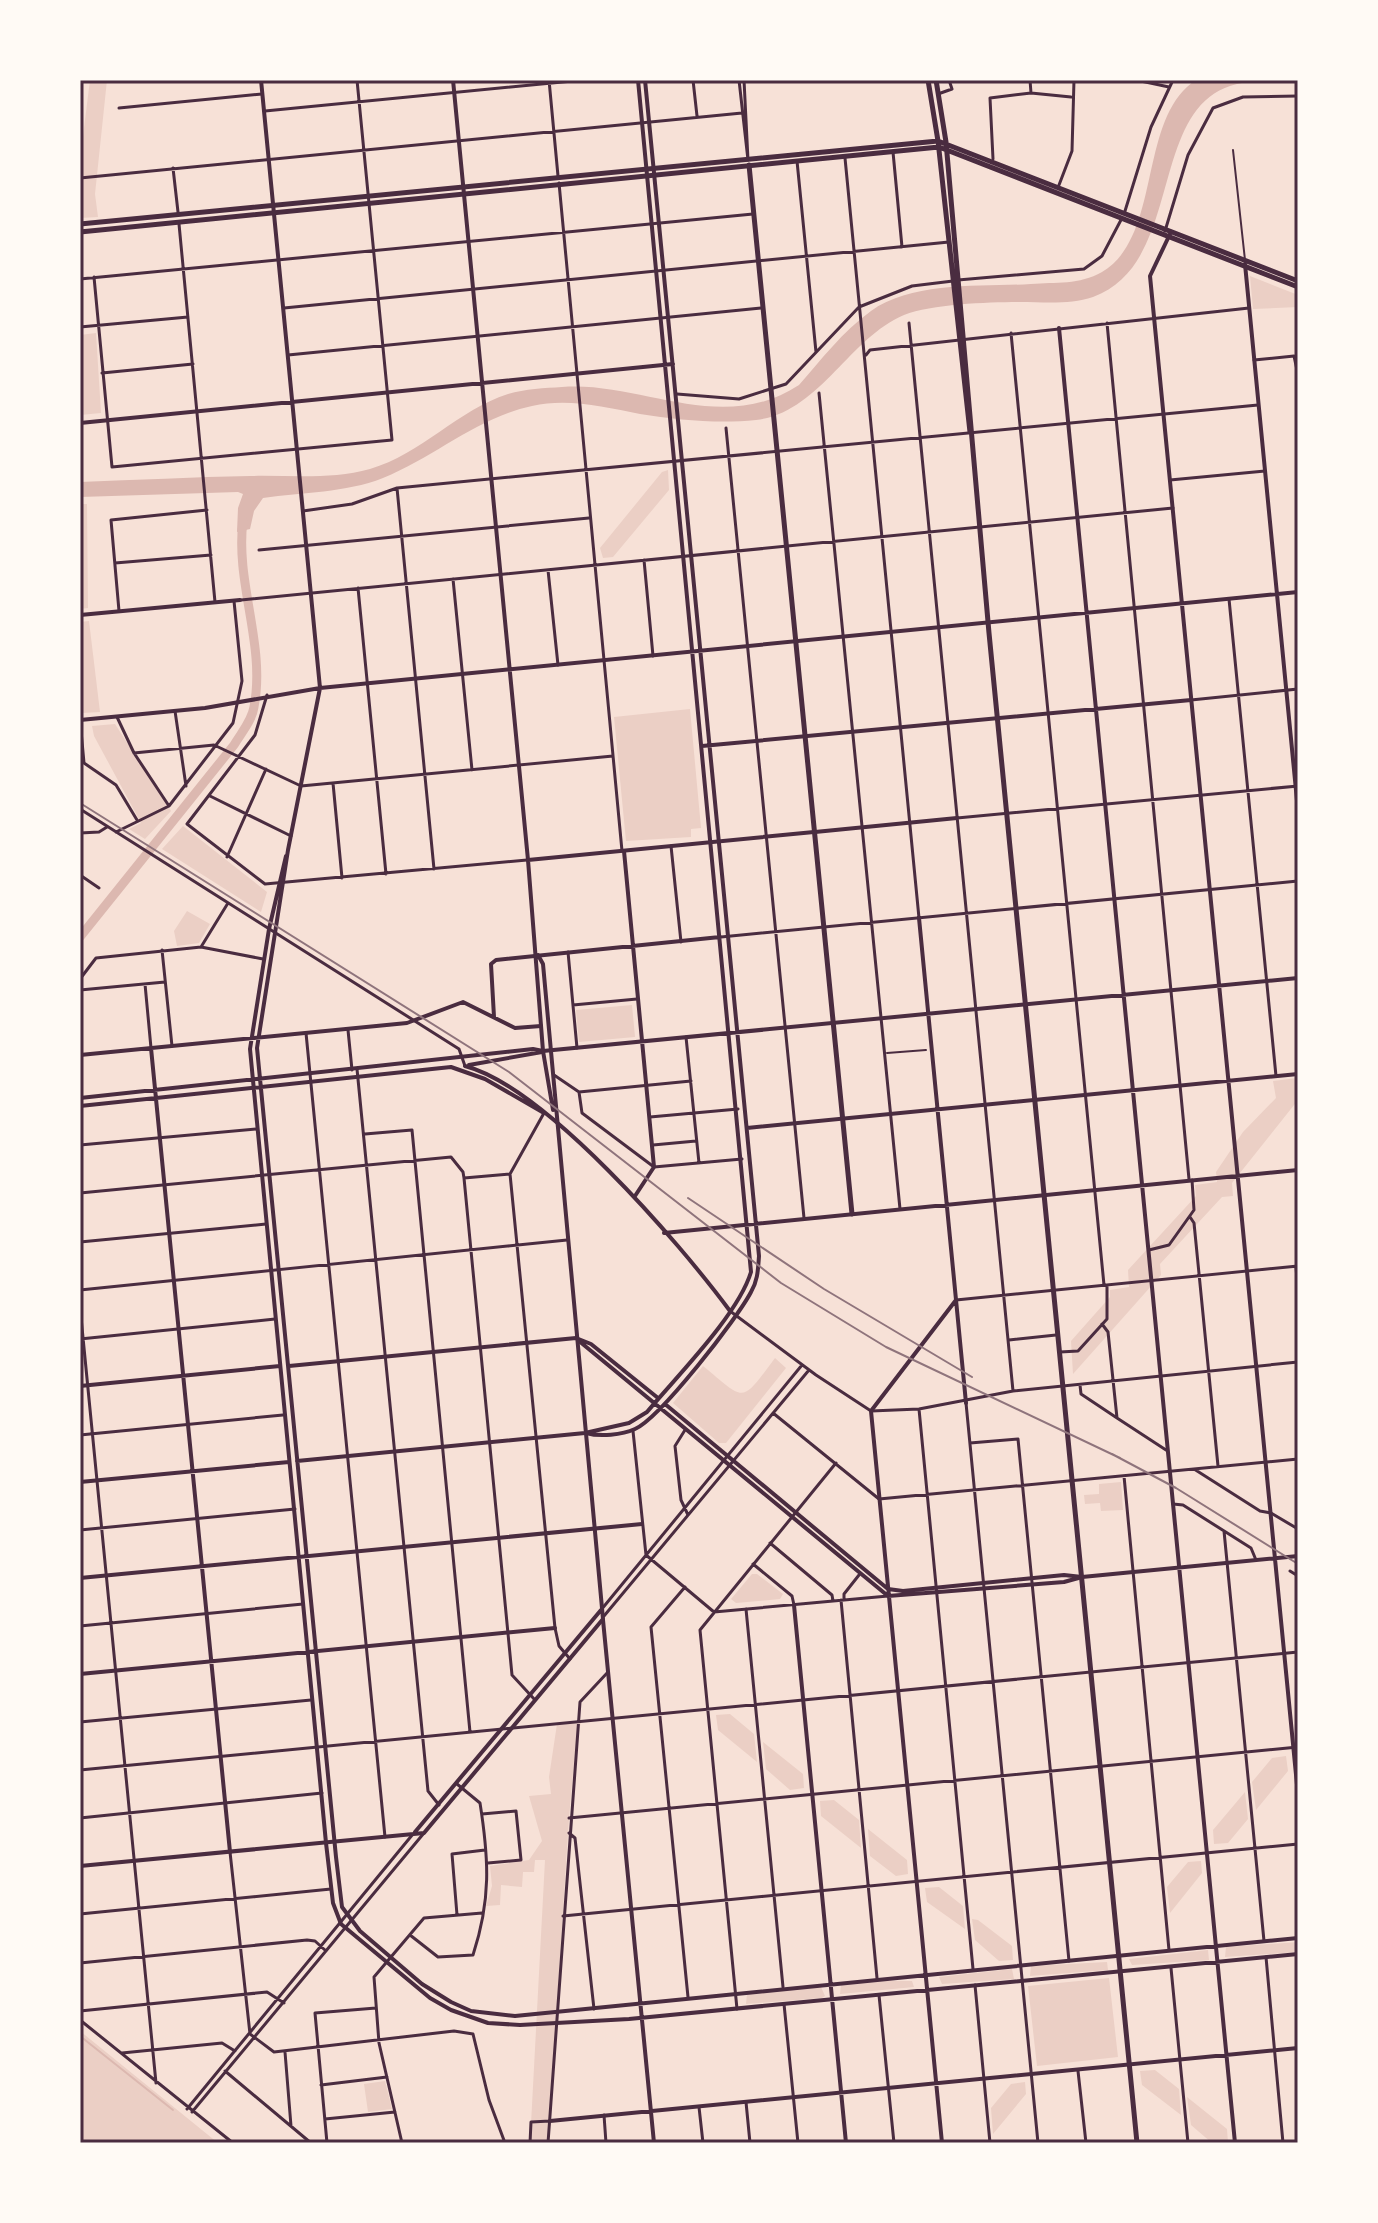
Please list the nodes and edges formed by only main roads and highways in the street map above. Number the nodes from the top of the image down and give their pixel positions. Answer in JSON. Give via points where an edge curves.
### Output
{"nodes":[{"id":1,"x":928,"y":80,"type":"edge"},
{"id":2,"x":936,"y":80,"type":"edge"},
{"id":3,"x":942,"y":145,"type":"junction"},
{"id":4,"x":749,"y":163,"type":"junction"},
{"id":5,"x":646,"y":173,"type":"junction"},
{"id":6,"x":463,"y":192,"type":"junction"},
{"id":7,"x":369,"y":200,"type":"junction"},
{"id":8,"x":1125,"y":217,"type":"junction"},
{"id":9,"x":80,"y":224,"type":"edge"},
{"id":10,"x":80,"y":232,"type":"edge"},
{"id":11,"x":1245,"y":263,"type":"junction"},
{"id":12,"x":1298,"y":281,"type":"edge"},
{"id":13,"x":956,"y":284,"type":"junction"},
{"id":14,"x":1298,"y":287,"type":"edge"},
{"id":15,"x":852,"y":1214,"type":"road end"},
{"id":16,"x":1137,"y":2143,"type":"edge"}],
"edges":[{"from":1,"to":3,"type":"main road"},
{"from":2,"to":3,"type":"main road"},
{"from":3,"to":4,"type":"main road"},
{"from":3,"to":4,"type":"main road"},
{"from":3,"to":8,"type":"main road"},
{"from":3,"to":8,"type":"main road","via":[[993,159]]},
{"from":3,"to":13,"type":"main road"},
{"from":3,"to":13,"type":"main road"},
{"from":4,"to":5,"type":"main road"},
{"from":4,"to":15,"type":"main road"},
{"from":5,"to":6,"type":"main road"},
{"from":5,"to":6,"type":"main road","via":[[558,178]]},
{"from":6,"to":7,"type":"main road"},
{"from":7,"to":9,"type":"main road"},
{"from":7,"to":10,"type":"main road"},
{"from":8,"to":11,"type":"main road"},
{"from":11,"to":12,"type":"main road"},
{"from":11,"to":14,"type":"main road"},
{"from":13,"to":16,"type":"main road"}]}
